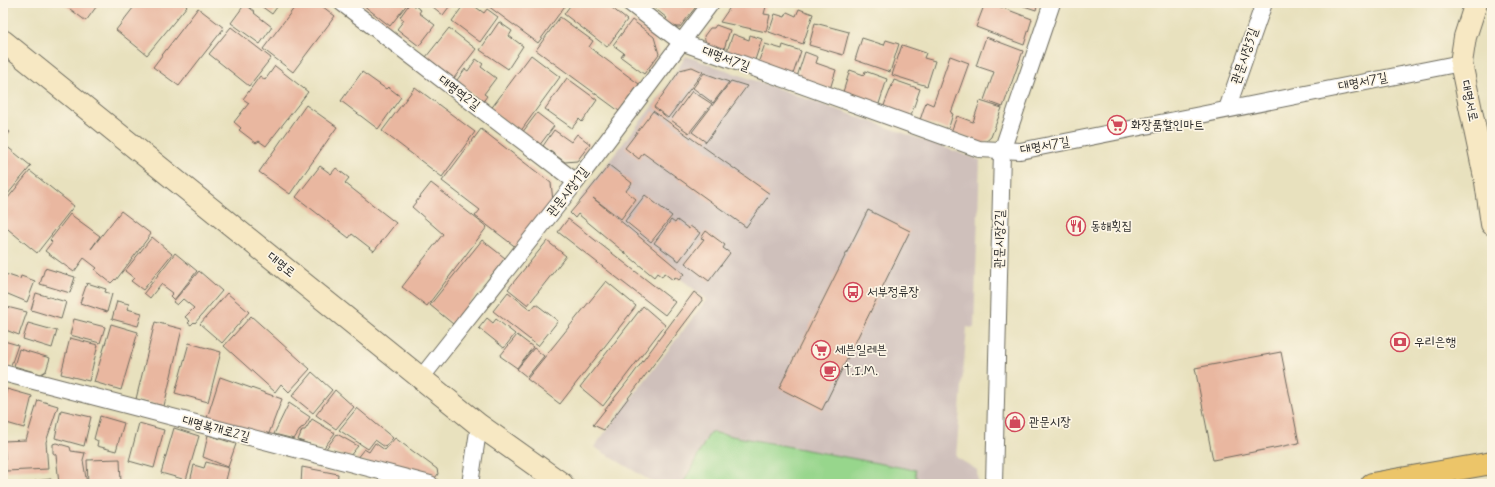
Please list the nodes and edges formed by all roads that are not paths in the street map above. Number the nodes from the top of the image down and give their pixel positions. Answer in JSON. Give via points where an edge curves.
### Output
{"nodes":[{"id":1,"x":342,"y":3,"type":"edge"},
{"id":2,"x":630,"y":3,"type":"edge"},
{"id":3,"x":711,"y":3,"type":"edge"},
{"id":4,"x":1052,"y":3,"type":"edge"},
{"id":5,"x":1264,"y":3,"type":"edge"},
{"id":6,"x":1476,"y":3,"type":"edge"},
{"id":7,"x":3,"y":41,"type":"edge"},
{"id":8,"x":680,"y":42,"type":"junction"},
{"id":9,"x":1461,"y":63,"type":"junction"},
{"id":10,"x":1227,"y":109,"type":"junction"},
{"id":11,"x":1002,"y":151,"type":"junction"},
{"id":12,"x":576,"y":182,"type":"junction"},
{"id":13,"x":1489,"y":182,"type":"edge"},
{"id":14,"x":1492,"y":224,"type":"edge"},
{"id":15,"x":3,"y":373,"type":"edge"},
{"id":16,"x":421,"y":378,"type":"junction"},
{"id":17,"x":479,"y":425,"type":"junction"},
{"id":18,"x":1492,"y":463,"type":"edge"},
{"id":19,"x":430,"y":484,"type":"edge"},
{"id":20,"x":470,"y":484,"type":"edge"},
{"id":21,"x":562,"y":484,"type":"edge"},
{"id":22,"x":994,"y":484,"type":"edge"},
{"id":23,"x":1373,"y":484,"type":"edge"}],
"edges":[{"from":1,"to":12,"type":"street","name":"대명역2길"},
{"from":2,"to":8,"type":"street","name":"대명서7길"},
{"from":3,"to":8,"type":"street","name":"관문시장1길"},
{"from":4,"to":11,"type":"street","name":"관문시장2길"},
{"from":5,"to":10,"type":"street","name":"관문시장3길"},
{"from":6,"to":9,"type":"main road","name":"대명서로","via":[[1465,37]]},
{"from":7,"to":16,"type":"main road","name":"대명로"},
{"from":8,"to":11,"type":"street","name":"대명서7길","via":[[979,149]]},
{"from":8,"to":12,"type":"street","name":"관문시장1길"},
{"from":9,"to":10,"type":"street","name":"대명서7길"},
{"from":9,"to":13,"type":"main road","name":"대명서로"},
{"from":10,"to":11,"type":"street","name":"대명서7길","via":[[1020,151]]},
{"from":11,"to":22,"type":"street","name":"관문시장2길"},
{"from":12,"to":16,"type":"street","name":"관문시장1길"},
{"from":13,"to":14,"type":"main road","name":"대명서로"},
{"from":15,"to":19,"type":"street","name":"대명복개로2길"},
{"from":16,"to":17,"type":"main road","name":"대명로"},
{"from":17,"to":20,"type":"street"},
{"from":17,"to":21,"type":"main road","name":"대명로"},
{"from":18,"to":23,"type":"main road"}]}
